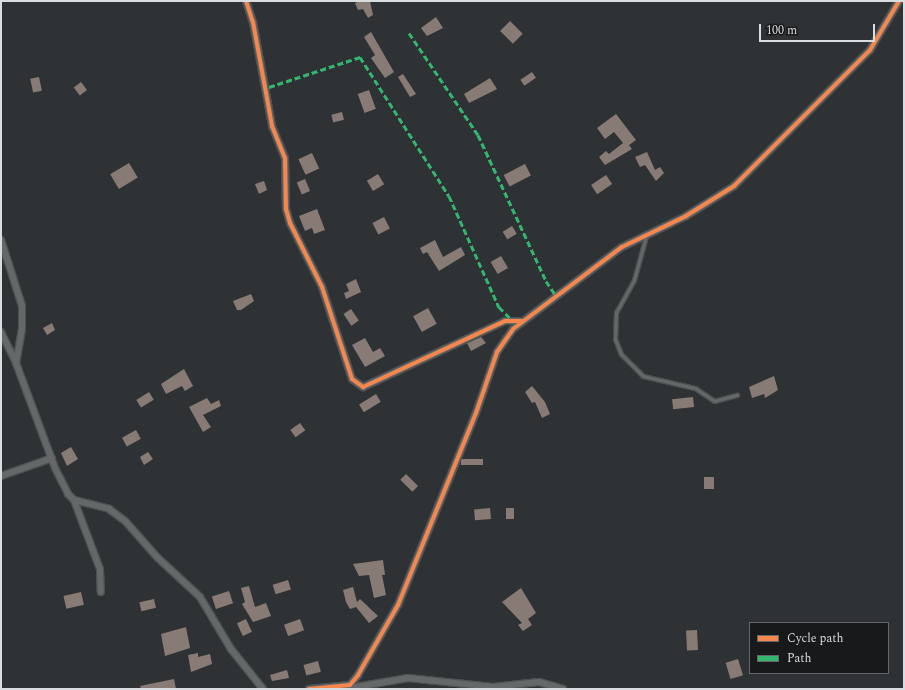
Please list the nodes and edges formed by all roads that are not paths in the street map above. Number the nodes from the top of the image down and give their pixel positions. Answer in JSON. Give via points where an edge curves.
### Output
{"nodes":[{"id":1,"x":246,"y":1,"type":"edge"},
{"id":2,"x":899,"y":1,"type":"edge"},
{"id":3,"x":646,"y":236,"type":"junction"},
{"id":4,"x":1,"y":240,"type":"edge"},
{"id":5,"x":522,"y":321,"type":"junction"},
{"id":6,"x":1,"y":332,"type":"edge"},
{"id":7,"x":16,"y":363,"type":"junction"},
{"id":8,"x":736,"y":395,"type":"dead end"},
{"id":9,"x":52,"y":458,"type":"junction"},
{"id":10,"x":1,"y":476,"type":"edge"},
{"id":11,"x":74,"y":500,"type":"junction"},
{"id":12,"x":101,"y":592,"type":"dead end"},
{"id":13,"x":350,"y":687,"type":"edge"},
{"id":14,"x":263,"y":689,"type":"edge"},
{"id":15,"x":309,"y":689,"type":"edge"},
{"id":16,"x":563,"y":689,"type":"edge"}],
"edges":[{"from":1,"to":5,"type":"street","via":[[253,22],[272,126],[286,164],[288,216],[322,287],[352,379],[363,387],[505,321]]},
{"from":2,"to":3,"type":"street","via":[[870,50],[734,186],[707,205]]},
{"from":3,"to":5,"type":"street","via":[[622,247]]},
{"from":3,"to":8,"type":"lane","via":[[634,280],[616,312],[615,339],[620,354],[643,376],[695,388],[714,401]]},
{"from":4,"to":7,"type":"street","via":[[22,306],[22,329]]},
{"from":5,"to":13,"type":"street","via":[[497,352],[476,413],[398,605]]},
{"from":6,"to":7,"type":"street"},
{"from":7,"to":9,"type":"street"},
{"from":9,"to":10,"type":"street"},
{"from":9,"to":11,"type":"street"},
{"from":11,"to":12,"type":"street","via":[[100,570]]},
{"from":11,"to":14,"type":"street","via":[[109,509],[126,522],[158,558],[200,597],[231,649]]},
{"from":13,"to":15,"type":"street"},
{"from":13,"to":16,"type":"street","via":[[408,678],[493,687],[539,682]]}]}
